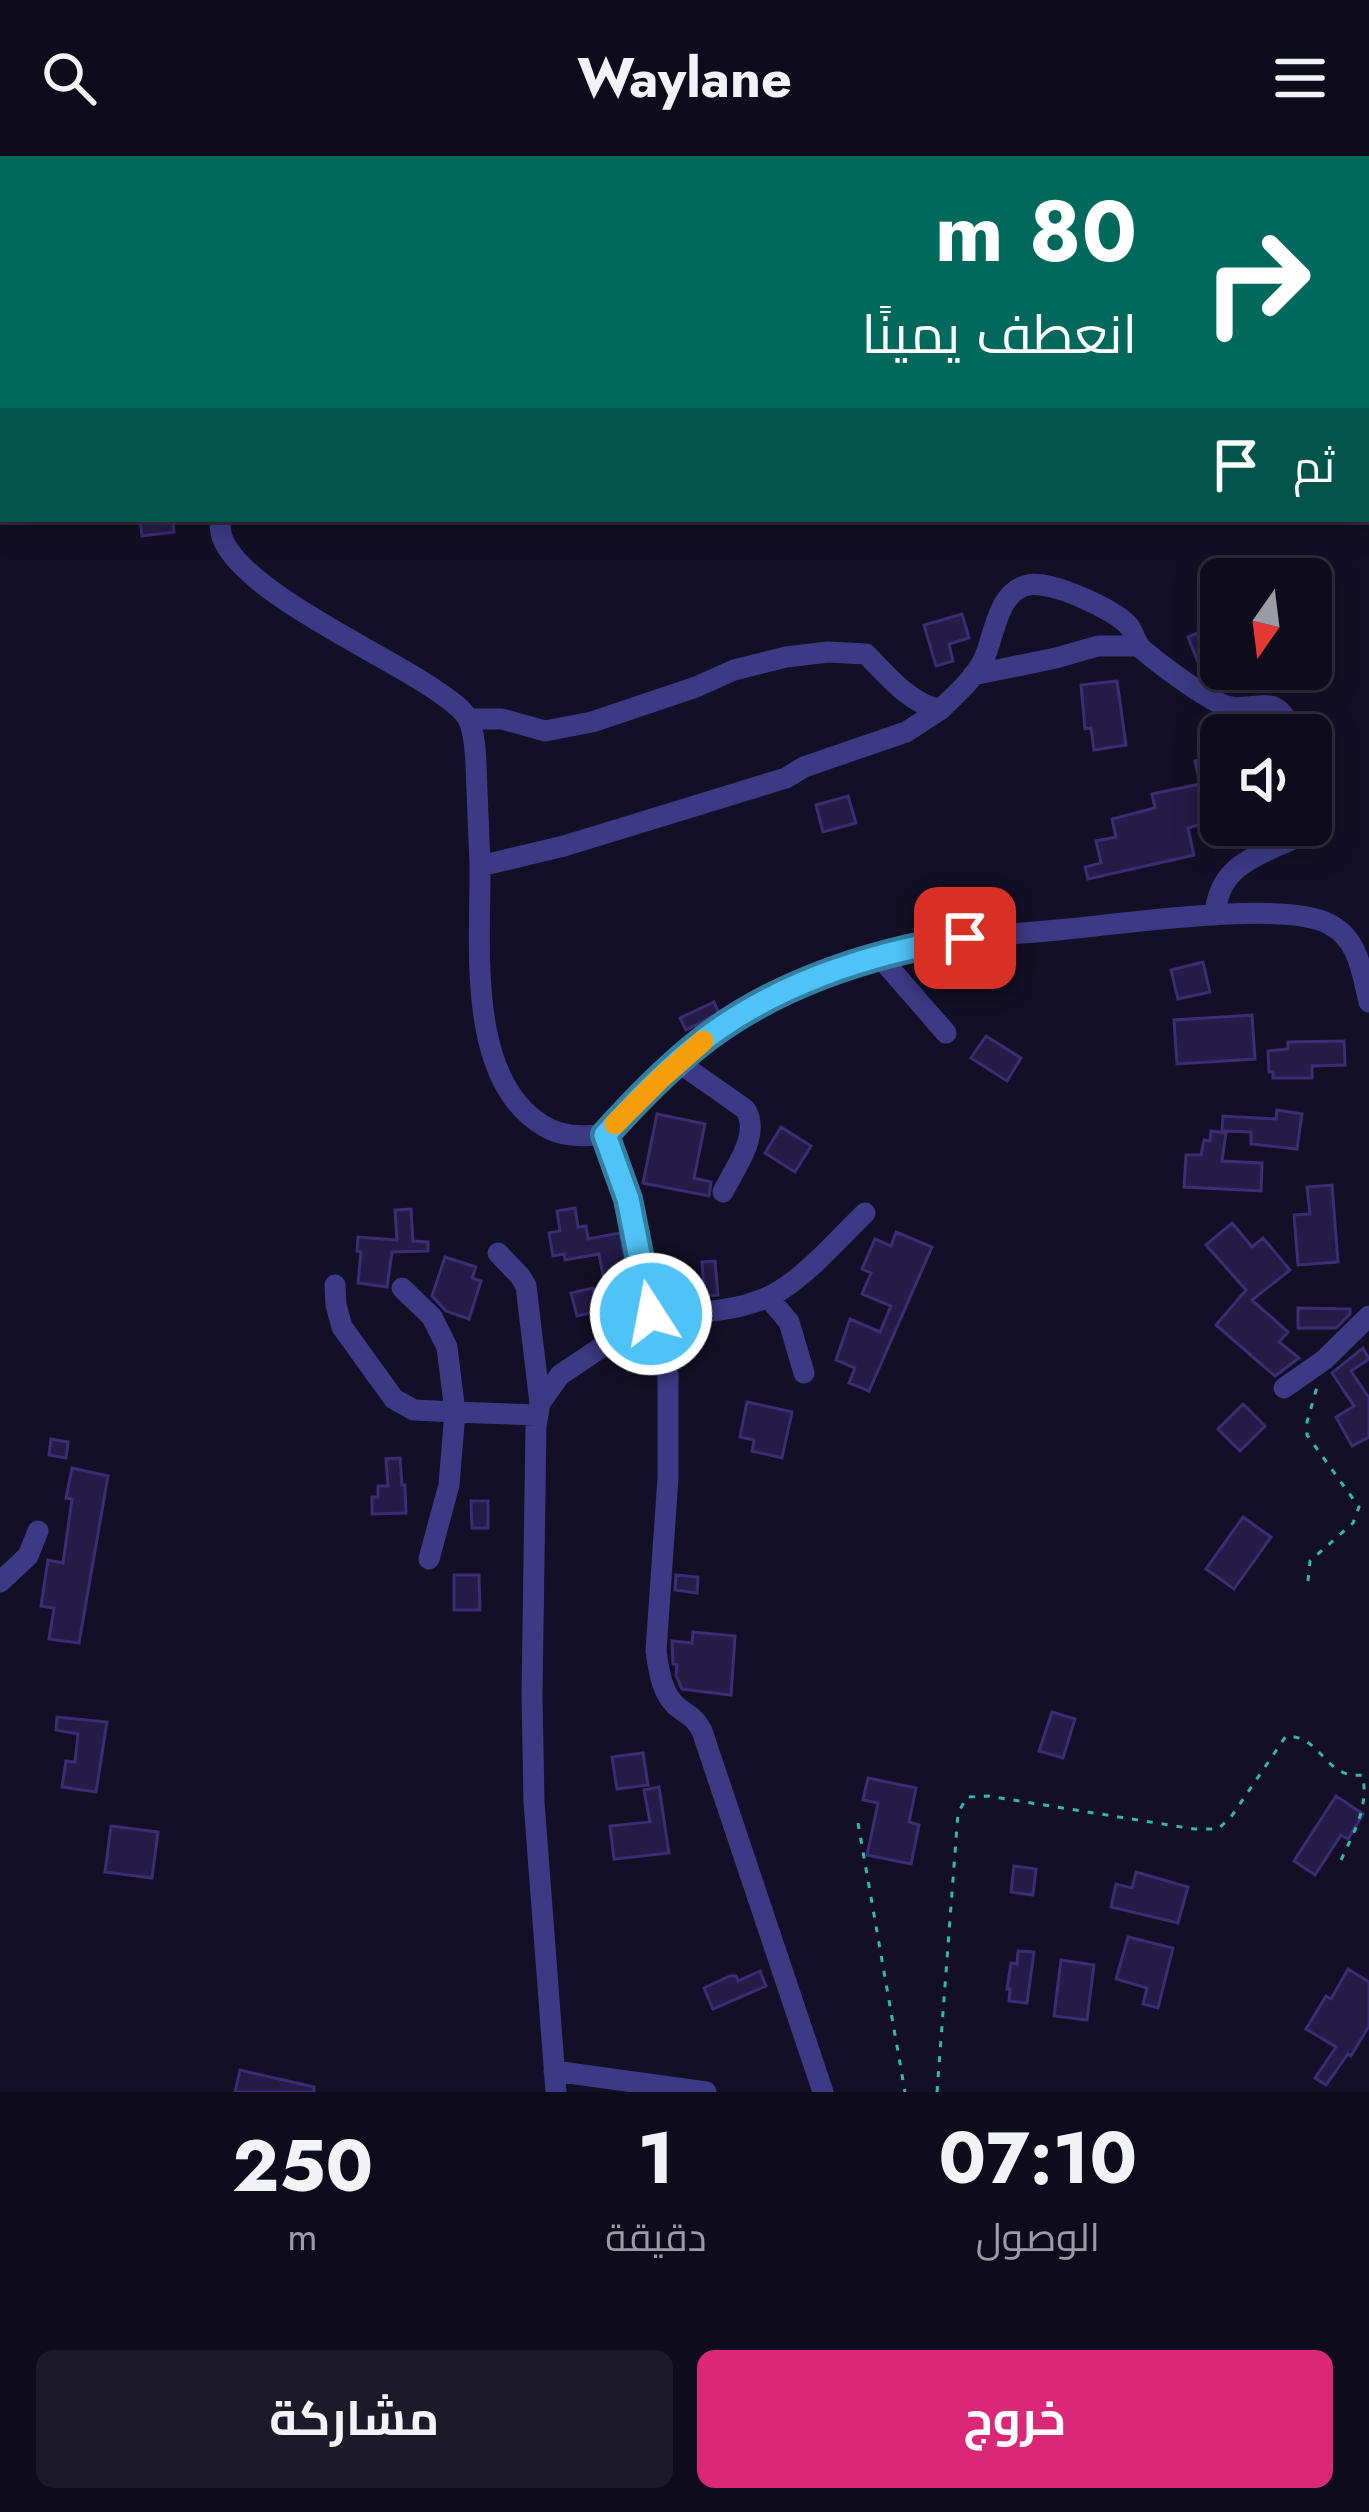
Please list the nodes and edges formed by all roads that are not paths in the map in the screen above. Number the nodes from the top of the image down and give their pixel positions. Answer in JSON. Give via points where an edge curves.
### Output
{"nodes":[{"id":1,"x":220,"y":522,"type":"edge"},
{"id":2,"x":1138,"y":646,"type":"junction"},
{"id":3,"x":973,"y":675,"type":"junction"},
{"id":4,"x":940,"y":710,"type":"junction"},
{"id":5,"x":1286,"y":714,"type":"edge"},
{"id":6,"x":468,"y":719,"type":"junction"},
{"id":7,"x":1276,"y":846,"type":"edge"},
{"id":8,"x":480,"y":866,"type":"junction"},
{"id":9,"x":1216,"y":915,"type":"junction"},
{"id":10,"x":879,"y":956,"type":"junction"},
{"id":11,"x":1369,"y":1002,"type":"edge"},
{"id":12,"x":946,"y":1033,"type":"dead end"},
{"id":13,"x":678,"y":1062,"type":"junction"},
{"id":14,"x":605,"y":1135,"type":"junction"},
{"id":15,"x":723,"y":1192,"type":"dead end"},
{"id":16,"x":866,"y":1213,"type":"dead end"},
{"id":17,"x":498,"y":1253,"type":"dead end"},
{"id":18,"x":335,"y":1286,"type":"dead end"},
{"id":19,"x":402,"y":1288,"type":"dead end"},
{"id":20,"x":769,"y":1297,"type":"junction"},
{"id":21,"x":651,"y":1314,"type":"junction"},
{"id":22,"x":1369,"y":1316,"type":"edge"},
{"id":23,"x":622,"y":1333,"type":"junction"},
{"id":24,"x":804,"y":1373,"type":"dead end"},
{"id":25,"x":1284,"y":1388,"type":"dead end"},
{"id":26,"x":539,"y":1409,"type":"junction"},
{"id":27,"x":455,"y":1412,"type":"junction"},
{"id":28,"x":38,"y":1531,"type":"dead end"},
{"id":29,"x":429,"y":1559,"type":"dead end"},
{"id":30,"x":0,"y":1582,"type":"edge"},
{"id":31,"x":555,"y":2081,"type":"edge"},
{"id":32,"x":706,"y":2092,"type":"edge"},
{"id":33,"x":823,"y":2092,"type":"edge"}],
"edges":[{"from":1,"to":6,"type":"street","via":[[222,537],[254,579],[412,674]]},
{"from":2,"to":3,"type":"street","via":[[1098,646]]},
{"from":2,"to":3,"type":"street","via":[[1111,613],[1059,588],[1029,585],[1007,599]]},
{"from":2,"to":5,"type":"street","via":[[1224,706],[1272,705]]},
{"from":3,"to":4,"type":"street"},
{"from":4,"to":6,"type":"street","via":[[906,694],[866,655],[828,652],[734,670],[545,731],[502,718]]},
{"from":4,"to":8,"type":"street","via":[[906,732],[786,778]]},
{"from":6,"to":8,"type":"street"},
{"from":7,"to":9,"type":"street","via":[[1229,873]]},
{"from":8,"to":14,"type":"street","via":[[480,992],[504,1085],[547,1129]]},
{"from":9,"to":10,"type":"street","via":[[965,938]]},
{"from":9,"to":11,"type":"street","via":[[1302,914],[1330,924],[1356,952]]},
{"from":10,"to":12,"type":"street"},
{"from":10,"to":13,"type":"street","via":[[786,991]]},
{"from":13,"to":14,"type":"street"},
{"from":13,"to":15,"type":"street","via":[[751,1117],[750,1137]]},
{"from":14,"to":21,"type":"street","via":[[628,1199]]},
{"from":16,"to":20,"type":"street"},
{"from":17,"to":26,"type":"street","via":[[526,1286]]},
{"from":18,"to":27,"type":"street","via":[[342,1327],[394,1400]]},
{"from":19,"to":27,"type":"street","via":[[432,1317],[447,1347]]},
{"from":20,"to":21,"type":"street"},
{"from":20,"to":24,"type":"street","via":[[789,1322]]},
{"from":21,"to":23,"type":"street"},
{"from":22,"to":25,"type":"street"},
{"from":23,"to":26,"type":"street","via":[[560,1375]]},
{"from":23,"to":33,"type":"street","via":[[657,1353],[668,1375],[660,1678],[702,1731]]},
{"from":26,"to":27,"type":"street"},
{"from":26,"to":31,"type":"street","via":[[534,1780]]},
{"from":27,"to":29,"type":"street","via":[[449,1485]]},
{"from":28,"to":30,"type":"street","via":[[28,1556]]},
{"from":31,"to":32,"type":"street"}]}
